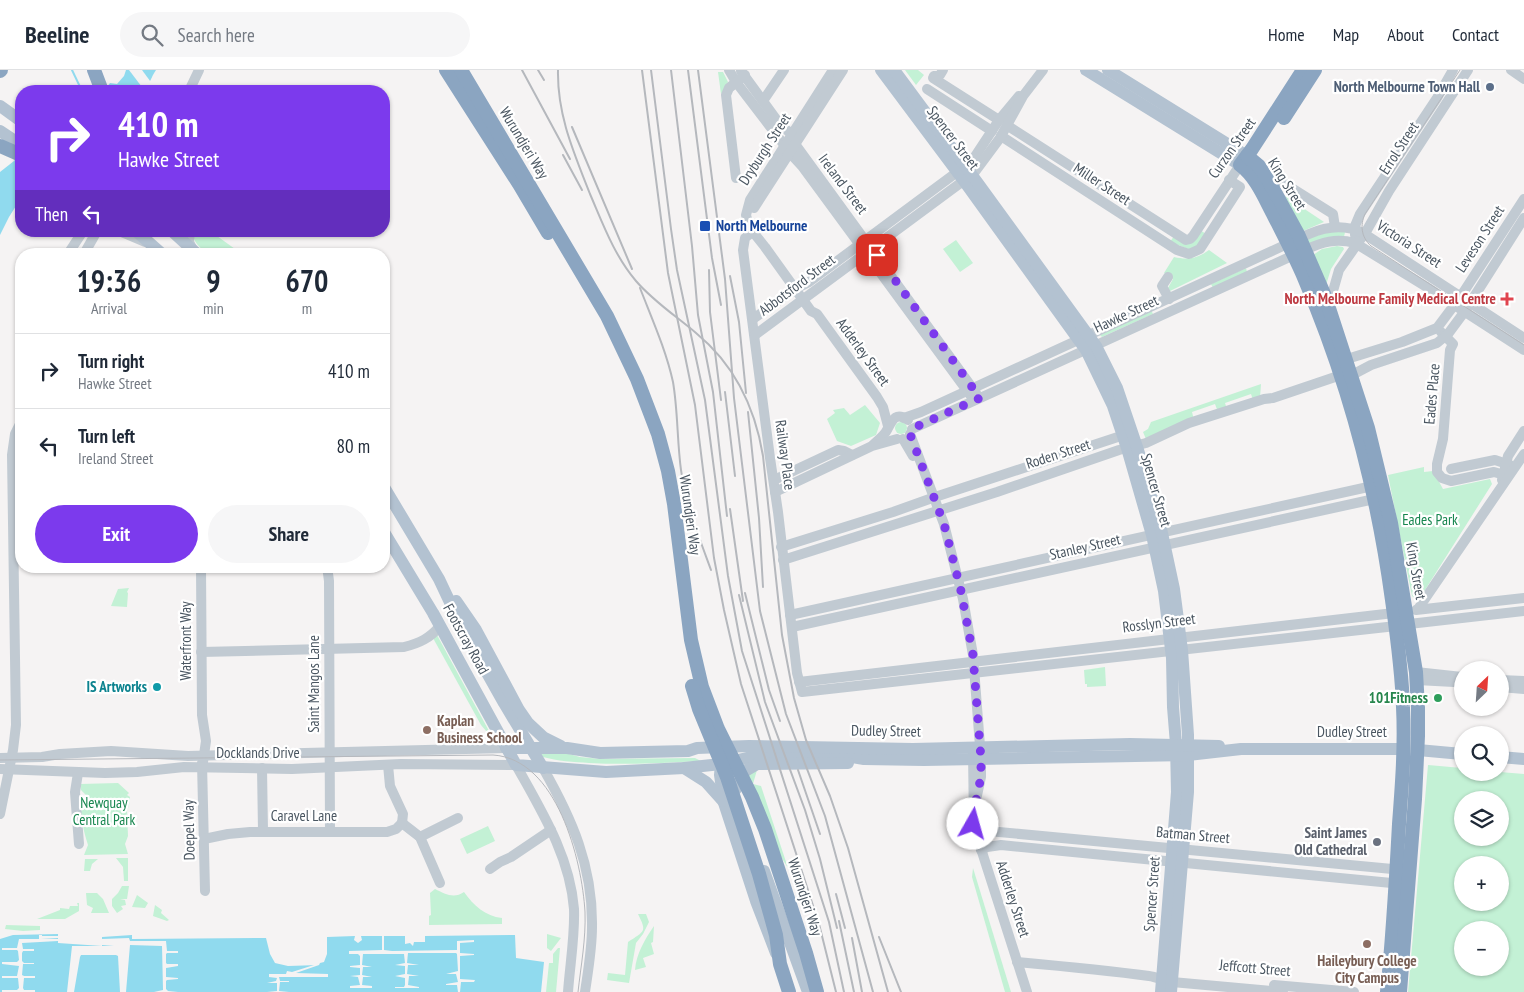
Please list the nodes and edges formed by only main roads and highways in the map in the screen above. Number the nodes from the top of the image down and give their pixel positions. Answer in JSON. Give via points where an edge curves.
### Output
{"nodes":[{"id":1,"x":94,"y":70,"type":"edge"},
{"id":2,"x":446,"y":70,"type":"edge"},
{"id":3,"x":461,"y":70,"type":"edge"},
{"id":4,"x":881,"y":70,"type":"edge"},
{"id":5,"x":894,"y":70,"type":"edge"},
{"id":6,"x":1086,"y":70,"type":"edge"},
{"id":7,"x":1108,"y":70,"type":"edge"},
{"id":8,"x":1311,"y":70,"type":"edge"},
{"id":9,"x":100,"y":85,"type":"edge"},
{"id":10,"x":1122,"y":85,"type":"junction"},
{"id":11,"x":0,"y":106,"type":"edge"},
{"id":12,"x":15,"y":117,"type":"edge"},
{"id":13,"x":0,"y":131,"type":"edge"},
{"id":14,"x":935,"y":133,"type":"junction"},
{"id":15,"x":14,"y":148,"type":"edge"},
{"id":16,"x":1246,"y":162,"type":"junction"},
{"id":17,"x":143,"y":237,"type":"edge"},
{"id":18,"x":179,"y":237,"type":"edge"},
{"id":19,"x":1297,"y":247,"type":"junction"},
{"id":20,"x":155,"y":248,"type":"edge"},
{"id":21,"x":192,"y":248,"type":"edge"},
{"id":22,"x":1347,"y":375,"type":"junction"},
{"id":23,"x":390,"y":497,"type":"edge"},
{"id":24,"x":390,"y":542,"type":"edge"},
{"id":25,"x":439,"y":580,"type":"junction"},
{"id":26,"x":1405,"y":617,"type":"junction"},
{"id":27,"x":737,"y":746,"type":"junction"},
{"id":28,"x":506,"y":748,"type":"junction"},
{"id":29,"x":530,"y":748,"type":"junction"},
{"id":30,"x":567,"y":748,"type":"junction"},
{"id":31,"x":1403,"y":749,"type":"junction"},
{"id":32,"x":1182,"y":750,"type":"junction"},
{"id":33,"x":1418,"y":750,"type":"junction"},
{"id":34,"x":688,"y":751,"type":"junction"},
{"id":35,"x":977,"y":753,"type":"junction"},
{"id":36,"x":1454,"y":753,"type":"edge"},
{"id":37,"x":1509,"y":758,"type":"edge"},
{"id":38,"x":864,"y":759,"type":"junction"},
{"id":39,"x":1524,"y":759,"type":"edge"},
{"id":40,"x":721,"y":764,"type":"junction"},
{"id":41,"x":516,"y":765,"type":"joint"},
{"id":42,"x":543,"y":768,"type":"junction"},
{"id":43,"x":684,"y":768,"type":"junction"},
{"id":44,"x":736,"y":789,"type":"junction"},
{"id":45,"x":724,"y":803,"type":"junction"},
{"id":46,"x":1402,"y":877,"type":"junction"},
{"id":47,"x":1398,"y":939,"type":"junction"},
{"id":48,"x":780,"y":964,"type":"junction"},
{"id":49,"x":1165,"y":982,"type":"edge"},
{"id":50,"x":806,"y":987,"type":"edge"},
{"id":51,"x":789,"y":990,"type":"edge"},
{"id":52,"x":817,"y":992,"type":"edge"},
{"id":53,"x":1387,"y":992,"type":"edge"},
{"id":54,"x":1400,"y":992,"type":"edge"}],
"edges":[{"from":1,"to":9,"type":"highway"},
{"from":2,"to":48,"type":"highway","name":"Wurundjeri Way","via":[[590,304],[635,396],[652,446],[666,507],[690,680],[738,808],[770,911]]},
{"from":3,"to":52,"type":"highway","name":"Wurundjeri Way","via":[[607,316],[638,379],[658,434],[671,487],[691,640],[702,687],[718,730],[762,821]]},
{"from":4,"to":14,"type":"main road","name":"Spencer Street"},
{"from":5,"to":14,"type":"main road","name":"Spencer Street","via":[[918,102]]},
{"from":6,"to":10,"type":"main road"},
{"from":7,"to":10,"type":"main road"},
{"from":8,"to":16,"type":"highway","name":"Curzon Street","via":[[1276,122],[1261,152]]},
{"from":10,"to":16,"type":"main road"},
{"from":11,"to":12,"type":"main road"},
{"from":13,"to":15,"type":"main road"},
{"from":14,"to":32,"type":"main road","name":"Spencer Street","via":[[1091,348],[1107,392],[1128,434],[1159,540],[1169,590],[1176,644]]},
{"from":16,"to":19,"type":"highway","name":"King Street","via":[[1259,166],[1268,178]]},
{"from":17,"to":20,"type":"main road"},
{"from":18,"to":21,"type":"main road"},
{"from":19,"to":22,"type":"highway","name":"King Street","via":[[1311,293]]},
{"from":19,"to":22,"type":"highway","name":"King Street","via":[[1325,296],[1347,359]]},
{"from":22,"to":26,"type":"highway","name":"King Street","via":[[1359,433],[1379,491],[1387,560]]},
{"from":23,"to":25,"type":"main road","name":"Footscray Road"},
{"from":24,"to":28,"type":"main road","name":"Footscray Road"},
{"from":25,"to":29,"type":"main road","name":"Footscray Road","via":[[463,630]]},
{"from":25,"to":30,"type":"main road","name":"Footscray Road","via":[[469,619],[528,723],[543,737]]},
{"from":26,"to":31,"type":"highway","name":"King Street"},
{"from":26,"to":33,"type":"highway","name":"King Street","via":[[1416,676]]},
{"from":27,"to":34,"type":"main road","name":"Dudley Street"},
{"from":27,"to":35,"type":"main road","name":"Dudley Street"},
{"from":27,"to":40,"type":"main road"},
{"from":28,"to":29,"type":"main road","name":"Dudley Street"},
{"from":28,"to":41,"type":"main road","name":"Footscray Road"},
{"from":29,"to":30,"type":"main road","name":"Dudley Street"},
{"from":29,"to":42,"type":"main road","name":"Footscray Road"},
{"from":30,"to":34,"type":"main road","name":"Dudley Street","via":[[600,753]]},
{"from":31,"to":32,"type":"main road","name":"Dudley Street"},
{"from":31,"to":33,"type":"highway","name":"Dudley Street"},
{"from":31,"to":46,"type":"highway","name":"King Street"},
{"from":32,"to":35,"type":"main road","name":"Dudley Street"},
{"from":32,"to":49,"type":"main road","name":"Spencer Street","via":[[1182,792]]},
{"from":33,"to":36,"type":"main road","name":"Dudley Street"},
{"from":33,"to":46,"type":"highway","name":"King Street"},
{"from":34,"to":40,"type":"main road"},
{"from":35,"to":38,"type":"main road","name":"Dudley Street"},
{"from":37,"to":39,"type":"main road"},
{"from":38,"to":40,"type":"main road","name":"Dudley Street","via":[[814,754],[738,758]]},
{"from":38,"to":44,"type":"main road","via":[[845,763],[757,764],[745,771]]},
{"from":40,"to":43,"type":"main road","name":"Dudley Street"},
{"from":40,"to":44,"type":"main road","name":"Wurundjeri Way","via":[[730,774]]},
{"from":40,"to":45,"type":"main road"},
{"from":41,"to":42,"type":"main road","name":"Dudley Street"},
{"from":42,"to":43,"type":"main road","name":"Dudley Street","via":[[596,772]]},
{"from":43,"to":45,"type":"main road","via":[[706,782]]},
{"from":44,"to":50,"type":"main road","name":"Wurundjeri Way"},
{"from":45,"to":48,"type":"main road","name":"Wurundjeri Way"},
{"from":46,"to":47,"type":"highway","name":"King Street"},
{"from":47,"to":53,"type":"highway","name":"King Street"},
{"from":47,"to":54,"type":"highway","name":"King Street"},
{"from":48,"to":51,"type":"highway","name":"Wurundjeri Way"},
{"from":50,"to":51,"type":"main road"}]}
